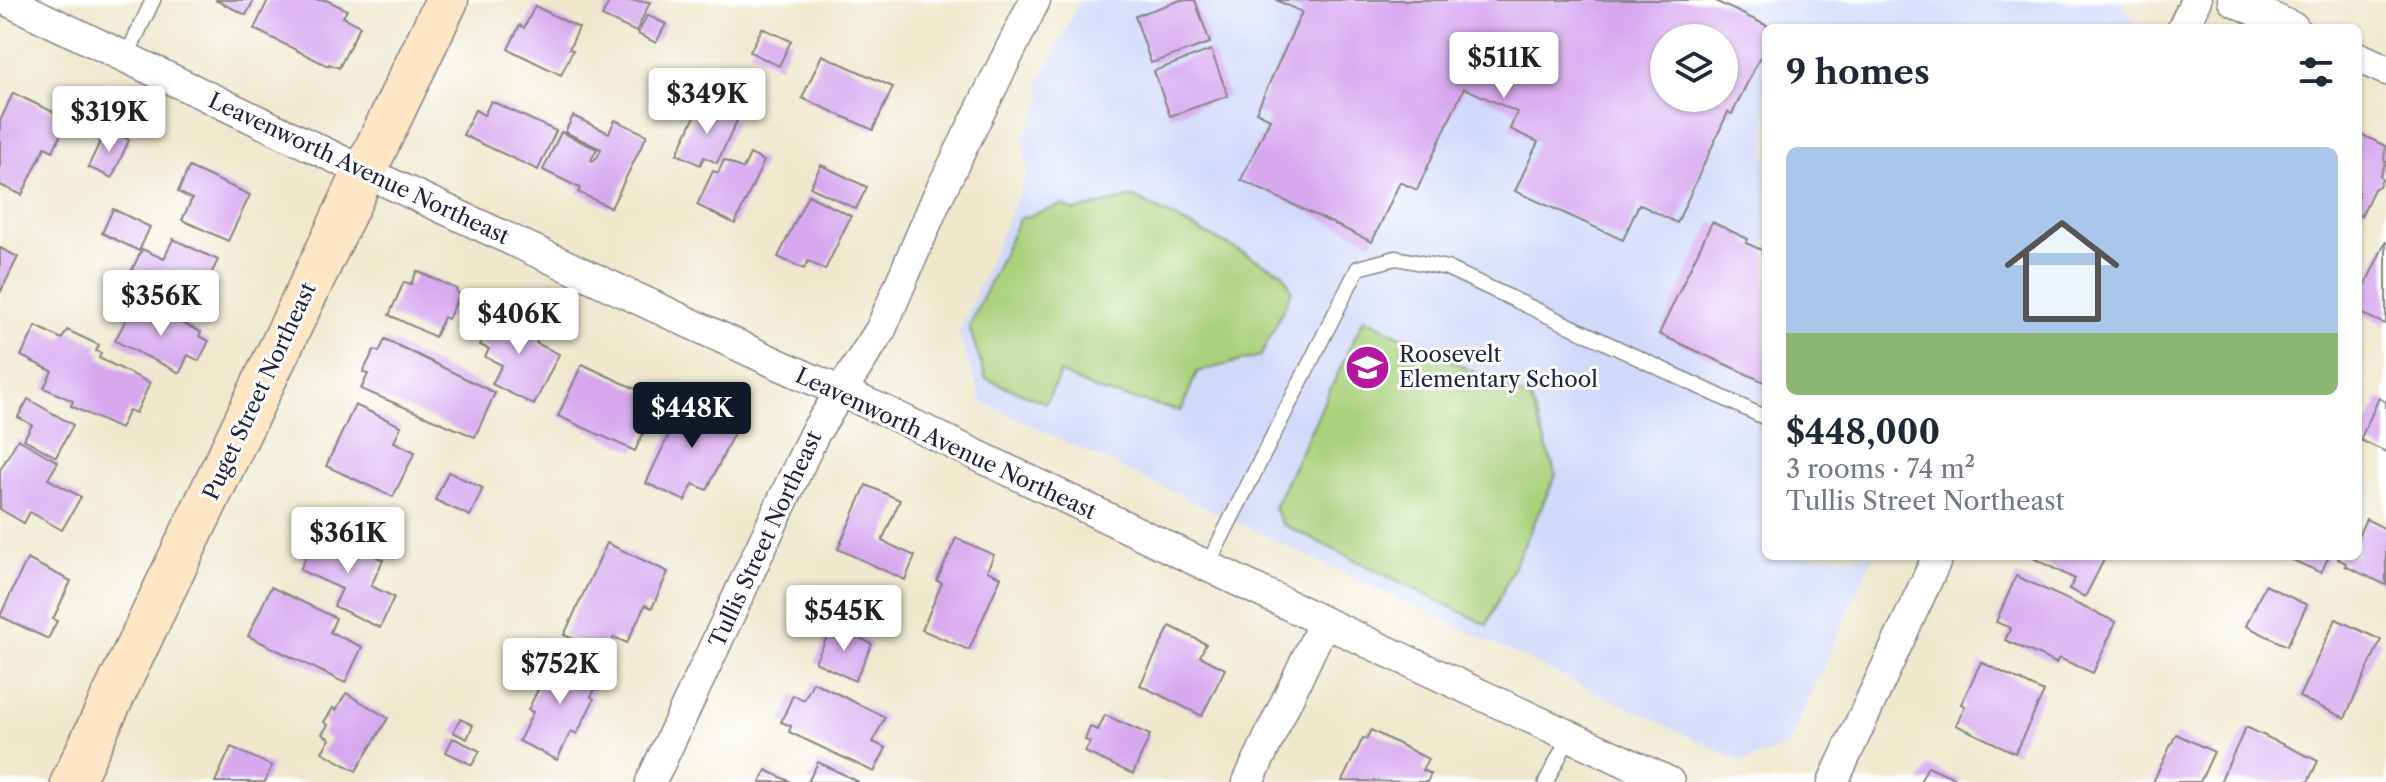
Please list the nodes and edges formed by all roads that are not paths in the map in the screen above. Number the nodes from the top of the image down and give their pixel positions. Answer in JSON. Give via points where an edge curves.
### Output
{"nodes":[{"id":1,"x":6,"y":0,"type":"edge"},
{"id":2,"x":153,"y":0,"type":"edge"},
{"id":3,"x":447,"y":0,"type":"edge"},
{"id":4,"x":1035,"y":0,"type":"edge"},
{"id":5,"x":2196,"y":0,"type":"edge"},
{"id":6,"x":2233,"y":0,"type":"edge"},
{"id":7,"x":2185,"y":24,"type":"edge"},
{"id":8,"x":2285,"y":24,"type":"edge"},
{"id":9,"x":126,"y":57,"type":"junction"},
{"id":10,"x":2362,"y":59,"type":"edge"},
{"id":11,"x":2386,"y":70,"type":"edge"},
{"id":12,"x":364,"y":170,"type":"junction"},
{"id":13,"x":840,"y":390,"type":"junction"},
{"id":14,"x":1762,"y":416,"type":"edge"},
{"id":15,"x":1936,"y":560,"type":"edge"},
{"id":16,"x":1207,"y":566,"type":"junction"},
{"id":17,"x":1324,"y":622,"type":"junction"},
{"id":18,"x":1570,"y":735,"type":"junction"},
{"id":19,"x":72,"y":782,"type":"edge"},
{"id":20,"x":651,"y":782,"type":"edge"},
{"id":21,"x":1248,"y":782,"type":"edge"},
{"id":22,"x":1546,"y":782,"type":"edge"},
{"id":23,"x":1669,"y":782,"type":"edge"},
{"id":24,"x":1833,"y":782,"type":"edge"}],
"edges":[{"from":1,"to":9,"type":"street","name":"Leavenworth Avenue Northeast"},
{"from":2,"to":9,"type":"lane"},
{"from":3,"to":12,"type":"street","name":"Puget Street Northeast"},
{"from":4,"to":13,"type":"street","name":"Tullis Street Northeast","via":[[937,198],[881,329]]},
{"from":5,"to":7,"type":"street"},
{"from":6,"to":8,"type":"street"},
{"from":9,"to":12,"type":"street","name":"Leavenworth Avenue Northeast"},
{"from":10,"to":11,"type":"street"},
{"from":12,"to":13,"type":"street","name":"Leavenworth Avenue Northeast"},
{"from":12,"to":19,"type":"street","name":"Puget Street Northeast"},
{"from":13,"to":16,"type":"street","name":"Leavenworth Avenue Northeast"},
{"from":13,"to":20,"type":"street","name":"Tullis Street Northeast","via":[[814,434]]},
{"from":14,"to":16,"type":"lane","via":[[1447,268],[1396,258],[1358,268]]},
{"from":15,"to":24,"type":"street"},
{"from":16,"to":17,"type":"street","name":"Leavenworth Avenue Northeast"},
{"from":17,"to":18,"type":"street","name":"Leavenworth Avenue Northeast"},
{"from":17,"to":21,"type":"street"},
{"from":18,"to":22,"type":"lane"},
{"from":18,"to":23,"type":"street","name":"Leavenworth Avenue Northeast"}]}
